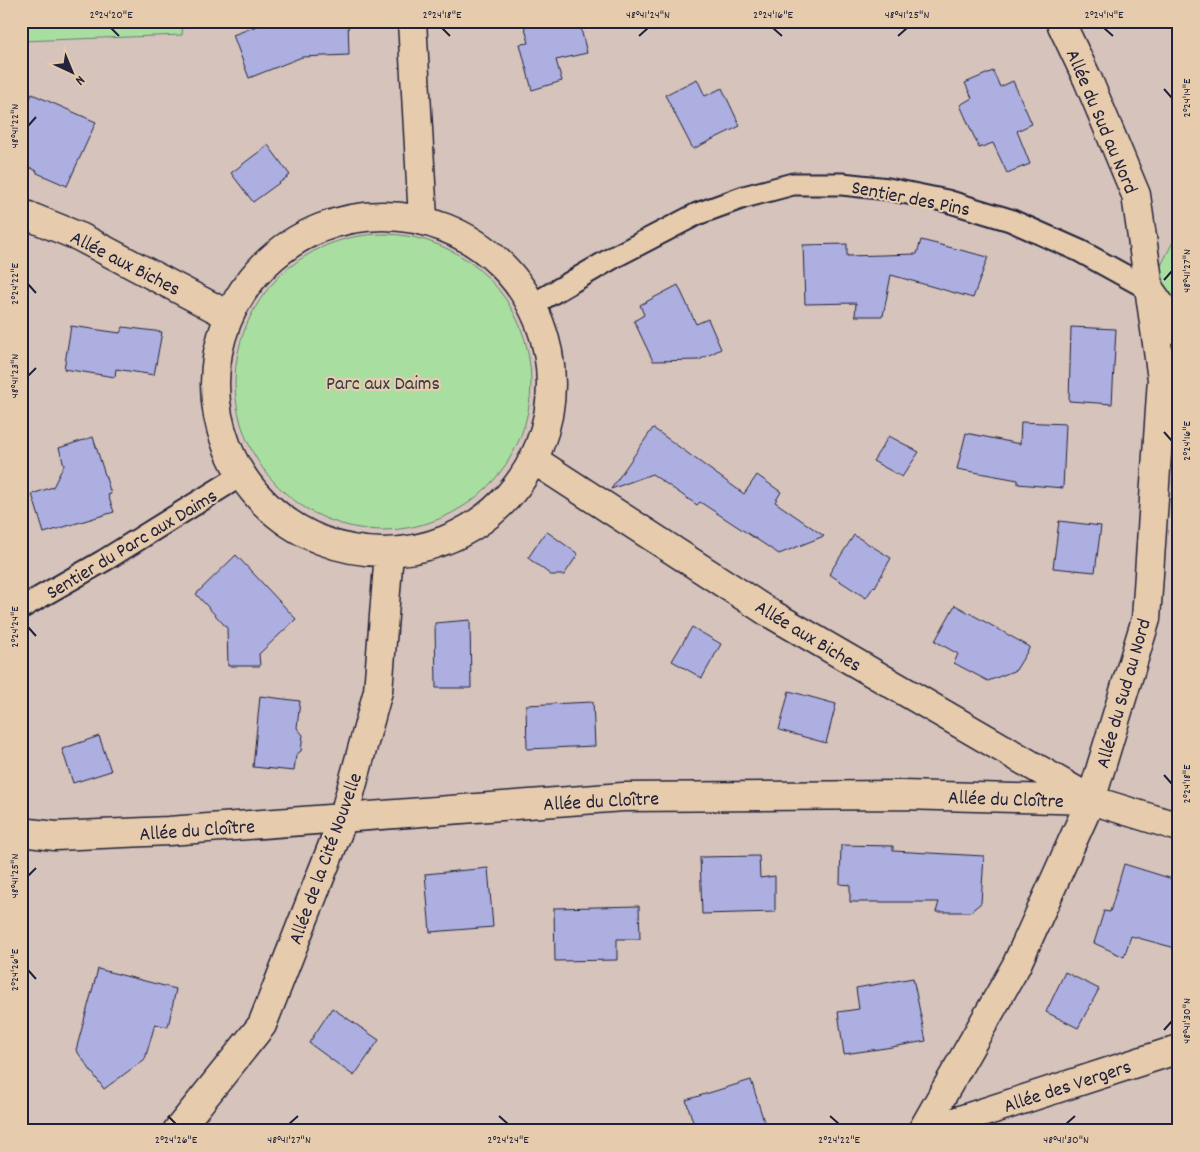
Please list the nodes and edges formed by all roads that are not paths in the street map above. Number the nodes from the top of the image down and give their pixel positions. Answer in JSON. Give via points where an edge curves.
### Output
{"nodes":[{"id":1,"x":412,"y":21,"type":"edge"},
{"id":2,"x":1060,"y":21,"type":"edge"},
{"id":3,"x":21,"y":213,"type":"edge"},
{"id":4,"x":423,"y":220,"type":"junction"},
{"id":5,"x":1149,"y":288,"type":"junction"},
{"id":6,"x":532,"y":304,"type":"junction"},
{"id":7,"x":228,"y":315,"type":"junction"},
{"id":8,"x":1179,"y":331,"type":"edge"},
{"id":9,"x":534,"y":460,"type":"junction"},
{"id":10,"x":240,"y":476,"type":"junction"},
{"id":11,"x":388,"y":553,"type":"junction"},
{"id":12,"x":21,"y":608,"type":"edge"},
{"id":13,"x":1091,"y":800,"type":"junction"},
{"id":14,"x":343,"y":819,"type":"junction"},
{"id":15,"x":1179,"y":828,"type":"edge"},
{"id":16,"x":21,"y":832,"type":"edge"},
{"id":17,"x":1179,"y":1049,"type":"edge"},
{"id":18,"x":177,"y":1131,"type":"edge"},
{"id":19,"x":922,"y":1131,"type":"edge"},
{"id":20,"x":926,"y":1131,"type":"edge"}],
"edges":[{"from":1,"to":4,"type":"street"},
{"from":2,"to":5,"type":"street","name":"Allée du Sud au Nord","via":[[1136,195]]},
{"from":3,"to":7,"type":"street","name":"Allée aux Biches","via":[[80,237]]},
{"from":4,"to":6,"type":"street","via":[[467,237],[504,266]]},
{"from":4,"to":7,"type":"street","via":[[376,215],[330,224],[296,240],[253,275]]},
{"from":5,"to":6,"type":"lane","name":"Sentier des Pins","via":[[1010,220],[947,201],[888,189],[793,184],[744,196],[697,214]]},
{"from":5,"to":8,"type":"street"},
{"from":5,"to":13,"type":"street","name":"Allée du Sud au Nord","via":[[1162,379],[1146,619]]},
{"from":6,"to":9,"type":"street","via":[[549,356],[550,408]]},
{"from":7,"to":10,"type":"street","via":[[214,370],[218,425]]},
{"from":9,"to":11,"type":"street","via":[[508,497],[474,526],[433,546]]},
{"from":9,"to":13,"type":"street","name":"Allée aux Biches","via":[[768,612]]},
{"from":10,"to":11,"type":"street","via":[[269,510],[305,534],[345,549]]},
{"from":10,"to":12,"type":"lane","name":"Sentier du Parc aux Daims"},
{"from":11,"to":14,"type":"street","name":"Allée de la Cité Nouvelle","via":[[378,691]]},
{"from":13,"to":14,"type":"street","name":"Allée du Cloître","via":[[901,795],[623,797]]},
{"from":13,"to":15,"type":"street","name":"Allée du Cloître"},
{"from":13,"to":19,"type":"street","name":"Allée du Sud au Nord","via":[[1016,966]]},
{"from":14,"to":16,"type":"street","name":"Allée du Cloître","via":[[55,836]]},
{"from":14,"to":18,"type":"street","name":"Allée de la Cité Nouvelle","via":[[262,1025]]},
{"from":17,"to":20,"type":"street","name":"Allée des Vergers"}]}
